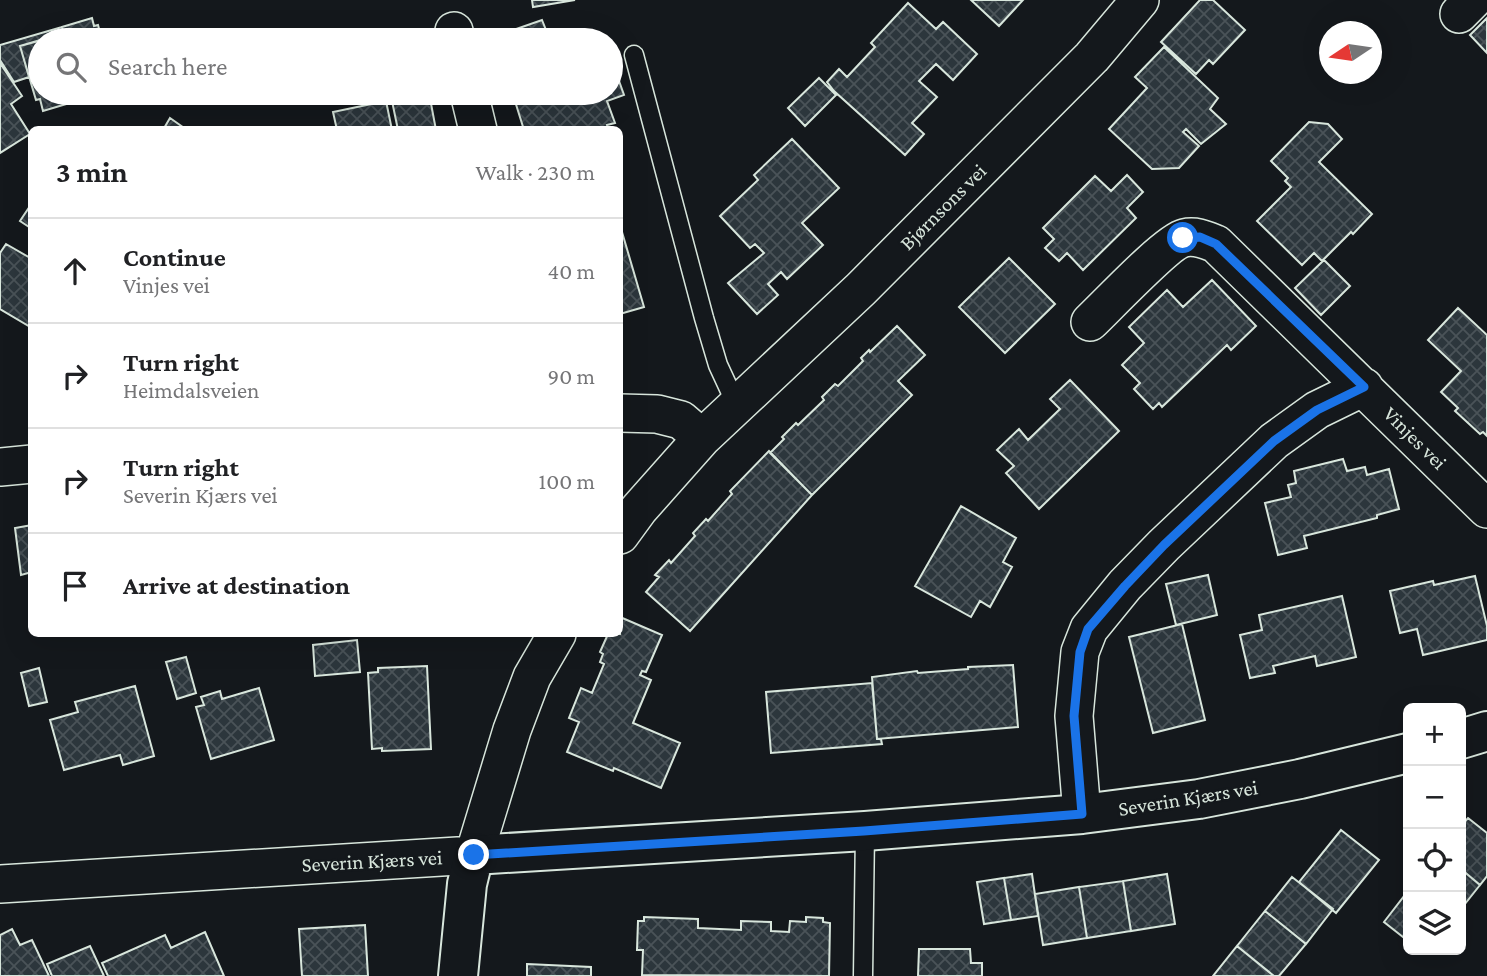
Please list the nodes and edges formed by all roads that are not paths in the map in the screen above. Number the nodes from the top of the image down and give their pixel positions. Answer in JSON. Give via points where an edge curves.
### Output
{"nodes":[{"id":1,"x":1140,"y":0,"type":"edge"},
{"id":2,"x":634,"y":55,"type":"dead end"},
{"id":3,"x":472,"y":105,"type":"edge"},
{"id":4,"x":477,"y":126,"type":"edge"},
{"id":5,"x":1090,"y":321,"type":"dead end"},
{"id":6,"x":1364,"y":387,"type":"junction"},
{"id":7,"x":737,"y":406,"type":"junction"},
{"id":8,"x":623,"y":413,"type":"edge"},
{"id":9,"x":702,"y":438,"type":"junction"},
{"id":10,"x":28,"y":464,"type":"edge"},
{"id":11,"x":0,"y":467,"type":"edge"},
{"id":12,"x":1487,"y":509,"type":"edge"},
{"id":13,"x":623,"y":531,"type":"edge"},
{"id":14,"x":555,"y":637,"type":"edge"},
{"id":15,"x":1487,"y":731,"type":"edge"},
{"id":16,"x":1466,"y":737,"type":"edge"},
{"id":17,"x":1403,"y":754,"type":"edge"},
{"id":18,"x":1082,"y":814,"type":"junction"},
{"id":19,"x":864,"y":831,"type":"junction"},
{"id":20,"x":474,"y":855,"type":"junction"},
{"id":21,"x":0,"y":884,"type":"edge"},
{"id":22,"x":458,"y":976,"type":"edge"},
{"id":23,"x":863,"y":976,"type":"edge"}],
"edges":[{"from":1,"to":7,"type":"street","name":"Bjørnsons vei","via":[[1092,57]]},
{"from":2,"to":7,"type":"lane","via":[[704,318]]},
{"from":3,"to":4,"type":"street"},
{"from":5,"to":6,"type":"street","name":"Vinjes vei","via":[[1167,248],[1183,238],[1200,237],[1216,244]]},
{"from":6,"to":12,"type":"street","name":"Vinjes vei"},
{"from":6,"to":18,"type":"street","via":[[1317,410],[1274,441],[1164,545],[1088,629],[1080,652],[1074,716]]},
{"from":7,"to":9,"type":"street","name":"Bjørnsons vei"},
{"from":8,"to":9,"type":"street","via":[[657,414],[681,421]]},
{"from":9,"to":13,"type":"street","name":"Bjørnsons vei"},
{"from":10,"to":11,"type":"street"},
{"from":14,"to":20,"type":"street","via":[[532,677],[512,730]]},
{"from":15,"to":16,"type":"main road"},
{"from":17,"to":18,"type":"main road","name":"Severin Kjærs vei","via":[[1199,799]]},
{"from":18,"to":19,"type":"main road","name":"Severin Kjærs vei"},
{"from":19,"to":20,"type":"main road","name":"Severin Kjærs vei"},
{"from":19,"to":23,"type":"lane"},
{"from":20,"to":21,"type":"street","name":"Severin Kjærs vei"},
{"from":20,"to":22,"type":"main road"}]}
